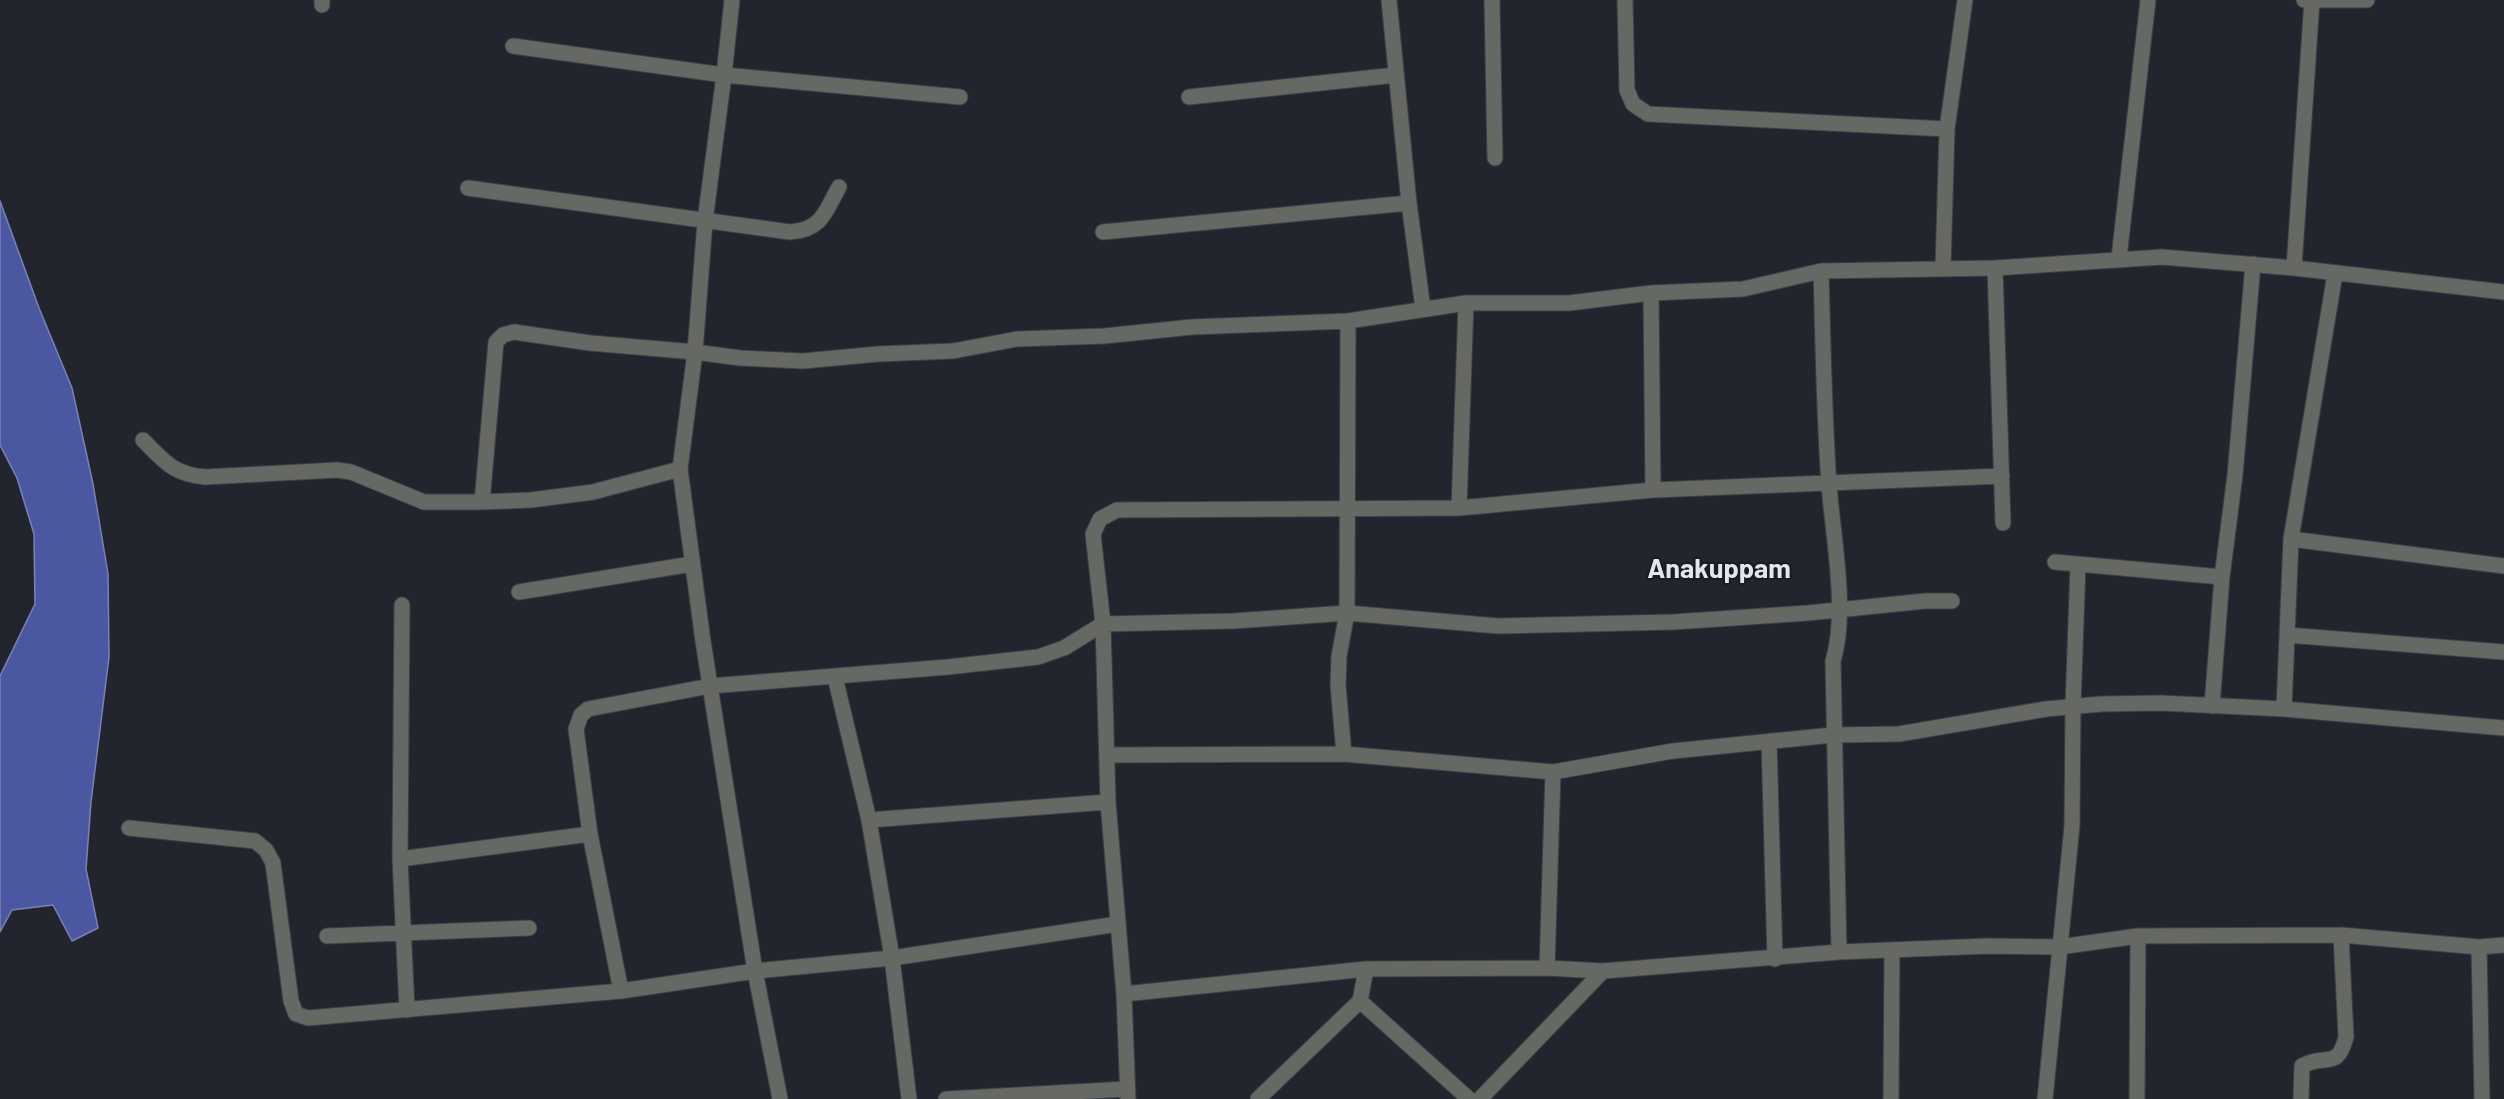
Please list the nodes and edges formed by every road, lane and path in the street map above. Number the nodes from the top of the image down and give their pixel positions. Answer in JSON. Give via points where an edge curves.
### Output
{"nodes":[{"id":1,"x":732,"y":0,"type":"edge"},
{"id":2,"x":1389,"y":0,"type":"edge"},
{"id":3,"x":1492,"y":0,"type":"edge"},
{"id":4,"x":1625,"y":0,"type":"edge"},
{"id":5,"x":1965,"y":0,"type":"edge"},
{"id":6,"x":2148,"y":0,"type":"edge"},
{"id":7,"x":2309,"y":0,"type":"edge"},
{"id":8,"x":2367,"y":0,"type":"edge"},
{"id":9,"x":513,"y":46,"type":"dead end"},
{"id":10,"x":724,"y":75,"type":"junction"},
{"id":11,"x":1396,"y":75,"type":"junction"},
{"id":12,"x":960,"y":97,"type":"dead end"},
{"id":13,"x":1190,"y":97,"type":"dead end"},
{"id":14,"x":1947,"y":129,"type":"junction"},
{"id":15,"x":1495,"y":158,"type":"dead end"},
{"id":16,"x":839,"y":187,"type":"dead end"},
{"id":17,"x":468,"y":188,"type":"dead end"},
{"id":18,"x":1409,"y":203,"type":"junction"},
{"id":19,"x":705,"y":221,"type":"junction"},
{"id":20,"x":1103,"y":232,"type":"dead end"},
{"id":21,"x":2119,"y":258,"type":"junction"},
{"id":22,"x":2253,"y":264,"type":"junction"},
{"id":23,"x":1942,"y":268,"type":"junction"},
{"id":24,"x":1995,"y":268,"type":"junction"},
{"id":25,"x":2294,"y":268,"type":"junction"},
{"id":26,"x":1821,"y":271,"type":"junction"},
{"id":27,"x":2335,"y":274,"type":"junction"},
{"id":28,"x":2504,"y":292,"type":"edge"},
{"id":29,"x":1651,"y":293,"type":"junction"},
{"id":30,"x":1466,"y":303,"type":"junction"},
{"id":31,"x":1423,"y":309,"type":"junction"},
{"id":32,"x":1348,"y":321,"type":"junction"},
{"id":33,"x":695,"y":352,"type":"junction"},
{"id":34,"x":143,"y":440,"type":"dead end"},
{"id":35,"x":680,"y":469,"type":"junction"},
{"id":36,"x":2002,"y":476,"type":"junction"},
{"id":37,"x":1829,"y":483,"type":"junction"},
{"id":38,"x":1653,"y":490,"type":"junction"},
{"id":39,"x":482,"y":502,"type":"junction"},
{"id":40,"x":1346,"y":507,"type":"junction"},
{"id":41,"x":1459,"y":508,"type":"junction"},
{"id":42,"x":2002,"y":523,"type":"dead end"},
{"id":43,"x":2291,"y":539,"type":"junction"},
{"id":44,"x":2055,"y":562,"type":"dead end"},
{"id":45,"x":692,"y":564,"type":"junction"},
{"id":46,"x":2078,"y":565,"type":"junction"},
{"id":47,"x":2504,"y":566,"type":"edge"},
{"id":48,"x":2222,"y":577,"type":"junction"},
{"id":49,"x":519,"y":592,"type":"dead end"},
{"id":50,"x":1952,"y":601,"type":"dead end"},
{"id":51,"x":402,"y":605,"type":"dead end"},
{"id":52,"x":1839,"y":608,"type":"junction"},
{"id":53,"x":1347,"y":613,"type":"junction"},
{"id":54,"x":1103,"y":624,"type":"junction"},
{"id":55,"x":2287,"y":635,"type":"junction"},
{"id":56,"x":2504,"y":651,"type":"edge"},
{"id":57,"x":835,"y":677,"type":"junction"},
{"id":58,"x":710,"y":686,"type":"junction"},
{"id":59,"x":2073,"y":706,"type":"junction"},
{"id":60,"x":2212,"y":706,"type":"junction"},
{"id":61,"x":2284,"y":710,"type":"junction"},
{"id":62,"x":2504,"y":728,"type":"edge"},
{"id":63,"x":1833,"y":735,"type":"junction"},
{"id":64,"x":1769,"y":741,"type":"junction"},
{"id":65,"x":1344,"y":754,"type":"junction"},
{"id":66,"x":1108,"y":755,"type":"junction"},
{"id":67,"x":1553,"y":772,"type":"junction"},
{"id":68,"x":1108,"y":802,"type":"junction"},
{"id":69,"x":869,"y":820,"type":"junction"},
{"id":70,"x":129,"y":828,"type":"dead end"},
{"id":71,"x":590,"y":834,"type":"junction"},
{"id":72,"x":400,"y":859,"type":"junction"},
{"id":73,"x":1118,"y":924,"type":"junction"},
{"id":74,"x":529,"y":928,"type":"dead end"},
{"id":75,"x":404,"y":934,"type":"junction"},
{"id":76,"x":2341,"y":935,"type":"junction"},
{"id":77,"x":327,"y":936,"type":"dead end"},
{"id":78,"x":2138,"y":936,"type":"junction"},
{"id":79,"x":2504,"y":945,"type":"edge"},
{"id":80,"x":2059,"y":947,"type":"junction"},
{"id":81,"x":2479,"y":947,"type":"junction"},
{"id":82,"x":1892,"y":950,"type":"junction"},
{"id":83,"x":1839,"y":952,"type":"junction"},
{"id":84,"x":892,"y":958,"type":"junction"},
{"id":85,"x":1775,"y":959,"type":"junction"},
{"id":86,"x":1547,"y":968,"type":"junction"},
{"id":87,"x":1366,"y":969,"type":"junction"},
{"id":88,"x":755,"y":971,"type":"junction"},
{"id":89,"x":1603,"y":971,"type":"junction"},
{"id":90,"x":621,"y":991,"type":"junction"},
{"id":91,"x":1125,"y":994,"type":"junction"},
{"id":92,"x":1360,"y":1001,"type":"junction"},
{"id":93,"x":407,"y":1010,"type":"junction"},
{"id":94,"x":1127,"y":1094,"type":"edge"},
{"id":95,"x":780,"y":1099,"type":"edge"},
{"id":96,"x":909,"y":1099,"type":"edge"},
{"id":97,"x":946,"y":1099,"type":"edge"},
{"id":98,"x":1258,"y":1099,"type":"edge"},
{"id":99,"x":1469,"y":1099,"type":"edge"},
{"id":100,"x":1480,"y":1099,"type":"edge"},
{"id":101,"x":1891,"y":1099,"type":"edge"},
{"id":102,"x":2045,"y":1099,"type":"edge"},
{"id":103,"x":2137,"y":1099,"type":"edge"},
{"id":104,"x":2301,"y":1099,"type":"edge"},
{"id":105,"x":2482,"y":1099,"type":"edge"}],
"edges":[{"from":1,"to":10,"type":"street"},
{"from":2,"to":11,"type":"street"},
{"from":3,"to":15,"type":"street"},
{"from":4,"to":14,"type":"street","via":[[1627,90],[1633,104],[1648,114]]},
{"from":5,"to":14,"type":"street"},
{"from":6,"to":21,"type":"street"},
{"from":7,"to":8,"type":"street"},
{"from":7,"to":25,"type":"street"},
{"from":9,"to":10,"type":"street"},
{"from":10,"to":12,"type":"street"},
{"from":10,"to":19,"type":"street"},
{"from":11,"to":13,"type":"street"},
{"from":11,"to":18,"type":"street"},
{"from":14,"to":23,"type":"street"},
{"from":16,"to":19,"type":"street","via":[[820,220],[805,231]]},
{"from":17,"to":19,"type":"street"},
{"from":18,"to":20,"type":"street"},
{"from":18,"to":31,"type":"street"},
{"from":19,"to":33,"type":"street"},
{"from":21,"to":22,"type":"street"},
{"from":21,"to":24,"type":"street"},
{"from":22,"to":25,"type":"street"},
{"from":22,"to":48,"type":"street"},
{"from":23,"to":24,"type":"street"},
{"from":23,"to":26,"type":"street"},
{"from":24,"to":36,"type":"street"},
{"from":25,"to":27,"type":"street"},
{"from":26,"to":29,"type":"street","via":[[1743,290]]},
{"from":26,"to":37,"type":"street"},
{"from":27,"to":28,"type":"street"},
{"from":27,"to":43,"type":"street"},
{"from":29,"to":30,"type":"street","via":[[1569,303]]},
{"from":29,"to":38,"type":"street"},
{"from":30,"to":31,"type":"street"},
{"from":30,"to":41,"type":"street"},
{"from":31,"to":32,"type":"street"},
{"from":32,"to":33,"type":"street","via":[[1017,339],[953,351],[803,361]]},
{"from":32,"to":40,"type":"street"},
{"from":33,"to":35,"type":"street"},
{"from":33,"to":39,"type":"street","via":[[514,332],[502,335],[496,342]]},
{"from":34,"to":39,"type":"street","via":[[169,467],[192,476],[337,470],[424,502]]},
{"from":35,"to":39,"type":"street","via":[[593,492]]},
{"from":35,"to":45,"type":"street"},
{"from":36,"to":37,"type":"street"},
{"from":36,"to":42,"type":"street"},
{"from":37,"to":38,"type":"street"},
{"from":37,"to":52,"type":"street"},
{"from":38,"to":41,"type":"street"},
{"from":40,"to":41,"type":"street"},
{"from":40,"to":53,"type":"street"},
{"from":40,"to":54,"type":"street","via":[[1117,510],[1100,519],[1093,534]]},
{"from":43,"to":47,"type":"street"},
{"from":43,"to":55,"type":"street"},
{"from":44,"to":46,"type":"street"},
{"from":45,"to":49,"type":"street"},
{"from":45,"to":58,"type":"street"},
{"from":46,"to":48,"type":"street"},
{"from":46,"to":59,"type":"street"},
{"from":48,"to":60,"type":"street"},
{"from":50,"to":52,"type":"street"},
{"from":51,"to":72,"type":"street"},
{"from":52,"to":53,"type":"street","via":[[1673,622],[1498,626]]},
{"from":52,"to":63,"type":"street","via":[[1838,645],[1833,661]]},
{"from":53,"to":54,"type":"street"},
{"from":53,"to":65,"type":"street","via":[[1338,685]]},
{"from":54,"to":57,"type":"street","via":[[1064,648],[1038,657]]},
{"from":54,"to":66,"type":"street"},
{"from":55,"to":56,"type":"street"},
{"from":55,"to":61,"type":"street"},
{"from":57,"to":58,"type":"street"},
{"from":57,"to":69,"type":"street"},
{"from":58,"to":71,"type":"street","via":[[588,709],[581,715],[576,729]]},
{"from":58,"to":88,"type":"street"},
{"from":59,"to":60,"type":"street"},
{"from":59,"to":63,"type":"street","via":[[1899,734]]},
{"from":59,"to":80,"type":"street","via":[[2072,826]]},
{"from":60,"to":61,"type":"street"},
{"from":61,"to":62,"type":"street"},
{"from":63,"to":64,"type":"street"},
{"from":63,"to":83,"type":"street"},
{"from":64,"to":67,"type":"street","via":[[1673,751]]},
{"from":64,"to":85,"type":"street"},
{"from":65,"to":66,"type":"street"},
{"from":65,"to":67,"type":"street"},
{"from":66,"to":68,"type":"street"},
{"from":67,"to":86,"type":"street"},
{"from":68,"to":69,"type":"street"},
{"from":68,"to":73,"type":"street"},
{"from":69,"to":84,"type":"street"},
{"from":70,"to":93,"type":"street","via":[[255,841],[266,850],[273,863],[296,1014],[308,1018]]},
{"from":71,"to":72,"type":"street"},
{"from":71,"to":90,"type":"street"},
{"from":72,"to":75,"type":"street"},
{"from":73,"to":84,"type":"street"},
{"from":73,"to":91,"type":"street"},
{"from":74,"to":75,"type":"street"},
{"from":75,"to":77,"type":"street"},
{"from":75,"to":93,"type":"street"},
{"from":76,"to":78,"type":"street"},
{"from":76,"to":81,"type":"street"},
{"from":76,"to":104,"type":"street","via":[[2346,1036],[2342,1052],[2333,1059],[2312,1060],[2302,1066]]},
{"from":78,"to":80,"type":"street"},
{"from":78,"to":103,"type":"street"},
{"from":79,"to":81,"type":"street"},
{"from":80,"to":82,"type":"street"},
{"from":80,"to":102,"type":"street"},
{"from":81,"to":105,"type":"street"},
{"from":82,"to":83,"type":"street"},
{"from":82,"to":101,"type":"street"},
{"from":83,"to":85,"type":"street"},
{"from":84,"to":88,"type":"street"},
{"from":84,"to":96,"type":"street"},
{"from":85,"to":89,"type":"street"},
{"from":86,"to":87,"type":"street"},
{"from":86,"to":89,"type":"street"},
{"from":87,"to":91,"type":"street"},
{"from":87,"to":92,"type":"street"},
{"from":88,"to":90,"type":"street"},
{"from":88,"to":95,"type":"street"},
{"from":89,"to":100,"type":"street"},
{"from":90,"to":93,"type":"street"},
{"from":91,"to":94,"type":"street"},
{"from":92,"to":98,"type":"street"},
{"from":92,"to":99,"type":"street"},
{"from":94,"to":97,"type":"street"}]}
